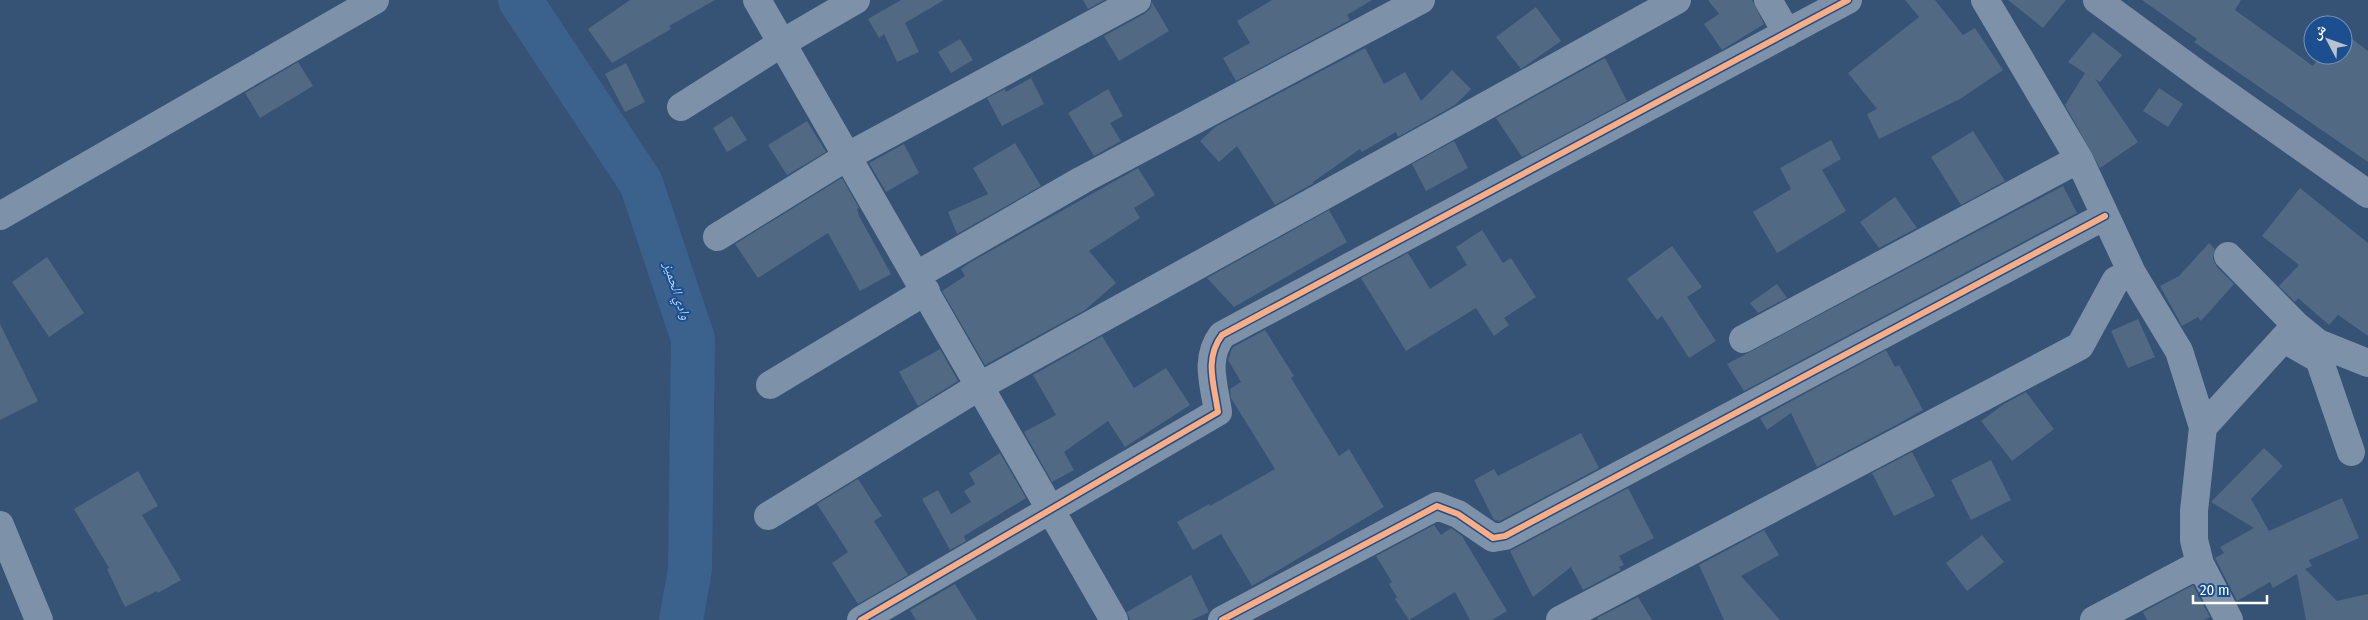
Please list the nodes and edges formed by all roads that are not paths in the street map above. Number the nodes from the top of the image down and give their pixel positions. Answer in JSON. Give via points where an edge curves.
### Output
{"nodes":[{"id":1,"x":374,"y":0,"type":"edge"},
{"id":2,"x":757,"y":0,"type":"edge"},
{"id":3,"x":856,"y":0,"type":"edge"},
{"id":4,"x":1137,"y":0,"type":"edge"},
{"id":5,"x":1422,"y":0,"type":"edge"},
{"id":6,"x":1677,"y":0,"type":"edge"},
{"id":7,"x":1768,"y":0,"type":"edge"},
{"id":8,"x":1848,"y":0,"type":"edge"},
{"id":9,"x":1985,"y":0,"type":"edge"},
{"id":10,"x":2097,"y":0,"type":"edge"},
{"id":11,"x":1787,"y":33,"type":"junction"},
{"id":12,"x":782,"y":42,"type":"junction"},
{"id":13,"x":681,"y":107,"type":"dead end"},
{"id":14,"x":848,"y":156,"type":"junction"},
{"id":15,"x":2079,"y":159,"type":"junction"},
{"id":16,"x":2368,"y":194,"type":"edge"},
{"id":17,"x":0,"y":216,"type":"edge"},
{"id":18,"x":2105,"y":216,"type":"junction"},
{"id":19,"x":717,"y":237,"type":"dead end"},
{"id":20,"x":2228,"y":256,"type":"dead end"},
{"id":21,"x":2132,"y":273,"type":"junction"},
{"id":22,"x":921,"y":283,"type":"junction"},
{"id":23,"x":2290,"y":332,"type":"junction"},
{"id":24,"x":1743,"y":339,"type":"dead end"},
{"id":25,"x":2368,"y":363,"type":"edge"},
{"id":26,"x":770,"y":385,"type":"dead end"},
{"id":27,"x":980,"y":386,"type":"junction"},
{"id":28,"x":2204,"y":427,"type":"junction"},
{"id":29,"x":2351,"y":452,"type":"dead end"},
{"id":30,"x":1052,"y":510,"type":"junction"},
{"id":31,"x":768,"y":516,"type":"dead end"},
{"id":32,"x":0,"y":525,"type":"edge"},
{"id":33,"x":2200,"y":564,"type":"junction"},
{"id":34,"x":39,"y":620,"type":"edge"},
{"id":35,"x":861,"y":620,"type":"edge"},
{"id":36,"x":1114,"y":620,"type":"edge"},
{"id":37,"x":1222,"y":620,"type":"edge"},
{"id":38,"x":1560,"y":620,"type":"edge"},
{"id":39,"x":2094,"y":620,"type":"edge"},
{"id":40,"x":2229,"y":620,"type":"edge"}],
"edges":[{"from":1,"to":17,"type":"street"},
{"from":2,"to":12,"type":"street"},
{"from":3,"to":12,"type":"street"},
{"from":4,"to":14,"type":"street"},
{"from":5,"to":22,"type":"street","via":[[1082,180]]},
{"from":6,"to":27,"type":"street"},
{"from":7,"to":11,"type":"street"},
{"from":8,"to":11,"type":"street"},
{"from":9,"to":15,"type":"street"},
{"from":10,"to":16,"type":"main road"},
{"from":11,"to":30,"type":"street","via":[[1222,335],[1211,352],[1218,412]]},
{"from":12,"to":13,"type":"street"},
{"from":12,"to":14,"type":"street"},
{"from":14,"to":19,"type":"street"},
{"from":14,"to":22,"type":"street"},
{"from":15,"to":18,"type":"street"},
{"from":15,"to":24,"type":"street"},
{"from":18,"to":21,"type":"street"},
{"from":18,"to":37,"type":"street","via":[[1506,536],[1493,538],[1458,514],[1437,506]]},
{"from":20,"to":23,"type":"street"},
{"from":21,"to":28,"type":"street","via":[[2179,351]]},
{"from":21,"to":38,"type":"street","via":[[2116,280],[2080,346]]},
{"from":22,"to":26,"type":"street"},
{"from":22,"to":27,"type":"street"},
{"from":23,"to":25,"type":"street"},
{"from":23,"to":28,"type":"street"},
{"from":23,"to":29,"type":"street","via":[[2319,359]]},
{"from":27,"to":30,"type":"street"},
{"from":27,"to":31,"type":"street"},
{"from":28,"to":33,"type":"street","via":[[2194,511],[2194,540]]},
{"from":30,"to":35,"type":"street"},
{"from":30,"to":36,"type":"street"},
{"from":32,"to":34,"type":"street"},
{"from":33,"to":39,"type":"street"},
{"from":33,"to":40,"type":"street"}]}
